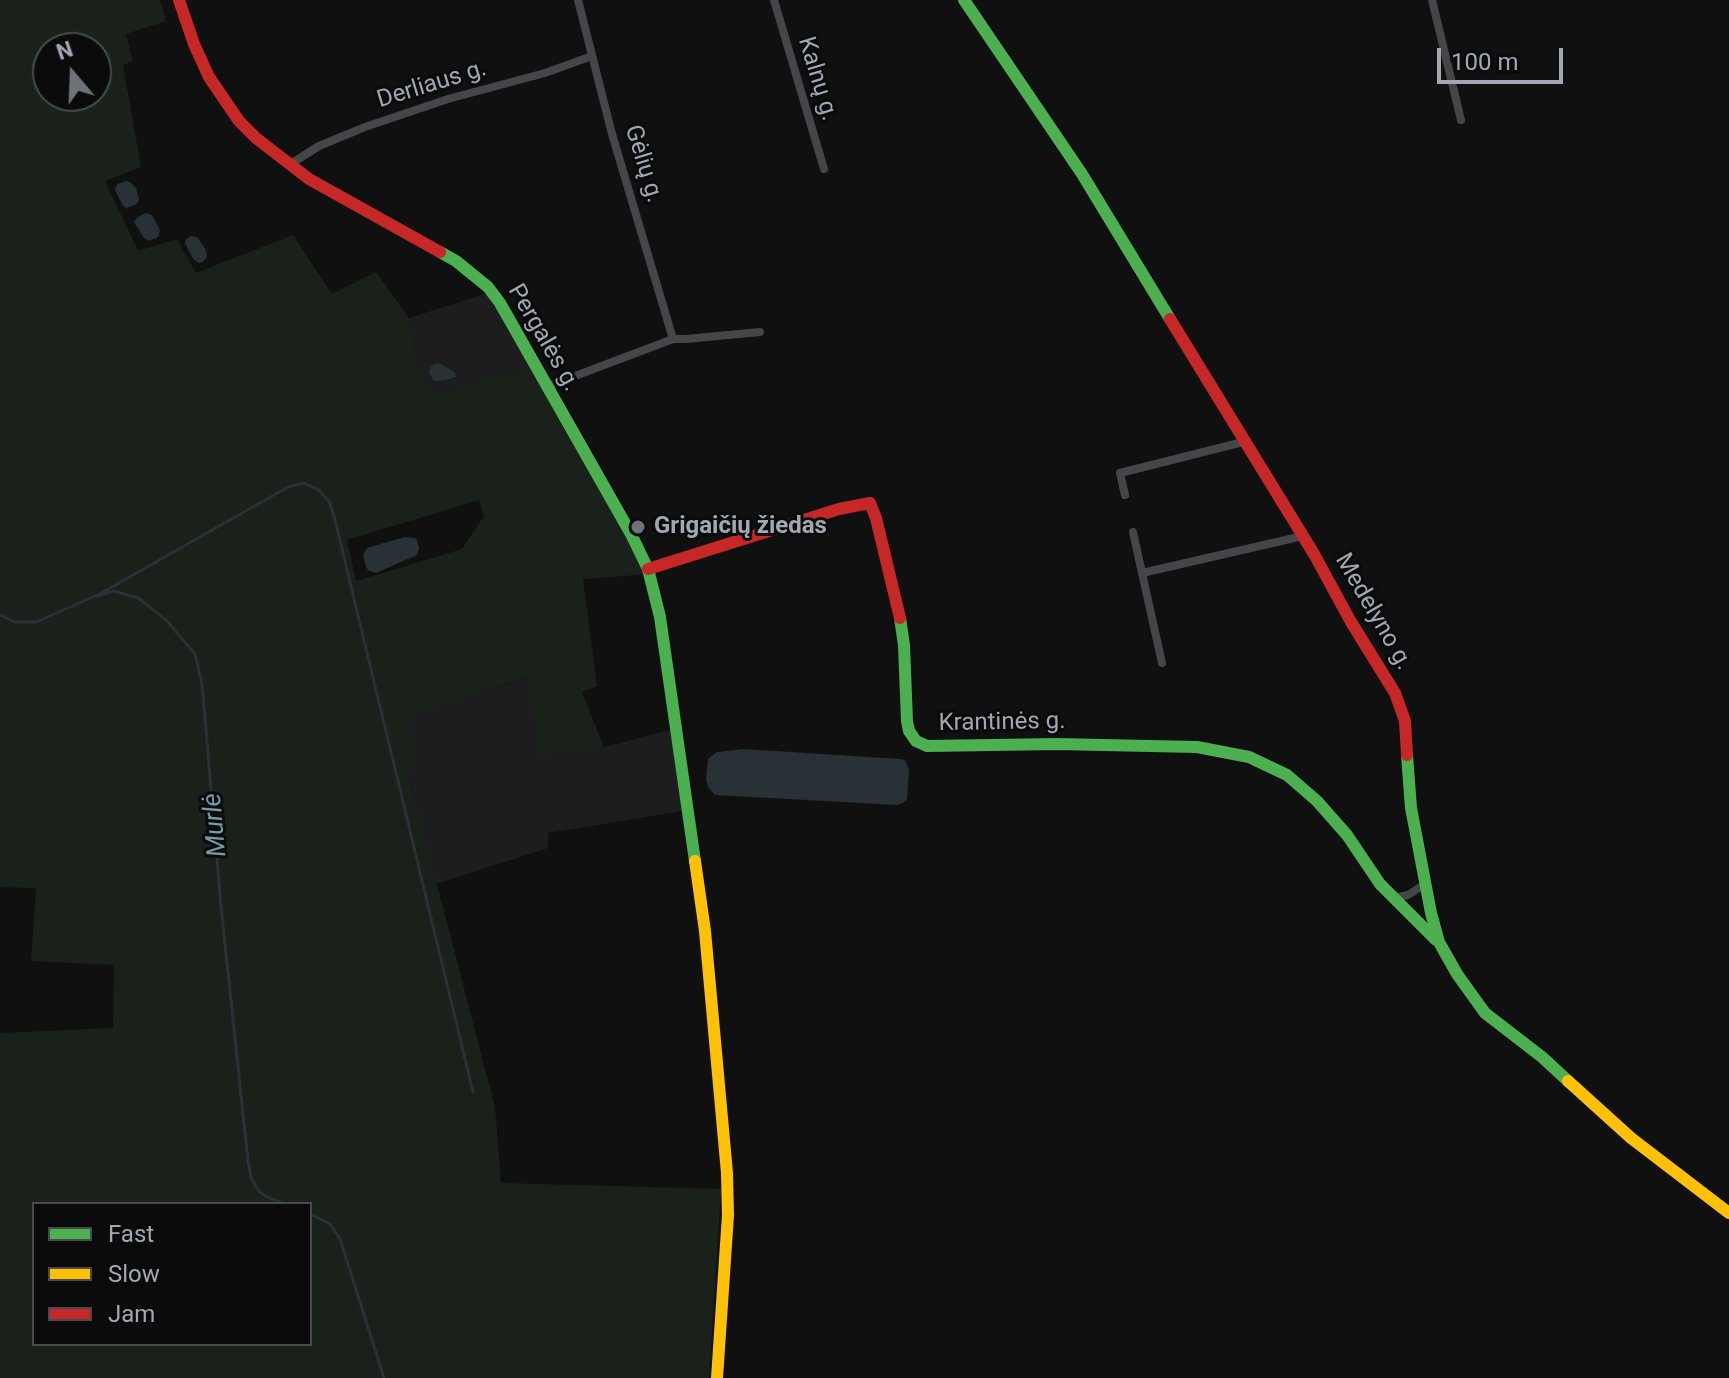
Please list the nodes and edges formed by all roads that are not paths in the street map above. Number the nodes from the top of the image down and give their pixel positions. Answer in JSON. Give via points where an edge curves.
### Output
{"nodes":[{"id":1,"x":179,"y":0,"type":"edge"},
{"id":2,"x":578,"y":0,"type":"edge"},
{"id":3,"x":774,"y":0,"type":"edge"},
{"id":4,"x":964,"y":0,"type":"edge"},
{"id":5,"x":1432,"y":0,"type":"edge"},
{"id":6,"x":592,"y":56,"type":"junction"},
{"id":7,"x":1461,"y":120,"type":"dead end"},
{"id":8,"x":289,"y":165,"type":"junction"},
{"id":9,"x":824,"y":169,"type":"dead end"},
{"id":10,"x":760,"y":332,"type":"dead end"},
{"id":11,"x":673,"y":339,"type":"junction"},
{"id":12,"x":546,"y":387,"type":"junction"},
{"id":13,"x":1243,"y":442,"type":"junction"},
{"id":14,"x":1125,"y":495,"type":"dead end"},
{"id":15,"x":1133,"y":532,"type":"dead end"},
{"id":16,"x":1303,"y":536,"type":"junction"},
{"id":17,"x":648,"y":569,"type":"junction"},
{"id":18,"x":1142,"y":573,"type":"junction"},
{"id":19,"x":1162,"y":663,"type":"dead end"},
{"id":20,"x":1425,"y":884,"type":"junction"},
{"id":21,"x":1392,"y":898,"type":"junction"},
{"id":22,"x":1439,"y":942,"type":"junction"},
{"id":23,"x":1729,"y":1213,"type":"edge"},
{"id":24,"x":717,"y":1378,"type":"edge"}],
"edges":[{"from":1,"to":8,"type":"street","name":"Pergalės g.","via":[[198,55],[225,102]]},
{"from":2,"to":6,"type":"street","name":"Gėlių g."},
{"from":3,"to":9,"type":"street","name":"Kalnų g."},
{"from":4,"to":13,"type":"street","name":"Medelyno g.","via":[[1082,174]]},
{"from":5,"to":7,"type":"street"},
{"from":6,"to":8,"type":"street","name":"Derliaus g.","via":[[365,127]]},
{"from":6,"to":11,"type":"street","name":"Gėlių g."},
{"from":8,"to":12,"type":"street","name":"Pergalės g.","via":[[478,278],[500,303]]},
{"from":10,"to":11,"type":"street"},
{"from":11,"to":12,"type":"street"},
{"from":12,"to":17,"type":"street","name":"Pergalės g."},
{"from":13,"to":14,"type":"street","via":[[1120,473]]},
{"from":13,"to":16,"type":"street","name":"Medelyno g."},
{"from":15,"to":18,"type":"street"},
{"from":16,"to":18,"type":"street"},
{"from":16,"to":20,"type":"street","name":"Medelyno g.","via":[[1395,693],[1405,721],[1411,808]]},
{"from":17,"to":21,"type":"street","name":"Krantinės g.","via":[[870,503],[899,614],[907,721],[916,741],[927,746],[1197,747],[1249,757],[1287,775],[1317,801]]},
{"from":17,"to":24,"type":"street","name":"Pergalės g.","via":[[660,617],[705,931],[729,1196]]},
{"from":18,"to":19,"type":"street"},
{"from":20,"to":21,"type":"street"},
{"from":20,"to":22,"type":"street","name":"Medelyno g."},
{"from":21,"to":22,"type":"street","name":"Krantinės g."},
{"from":22,"to":23,"type":"street","name":"Medelyno g.","via":[[1485,1013],[1631,1138]]}]}
